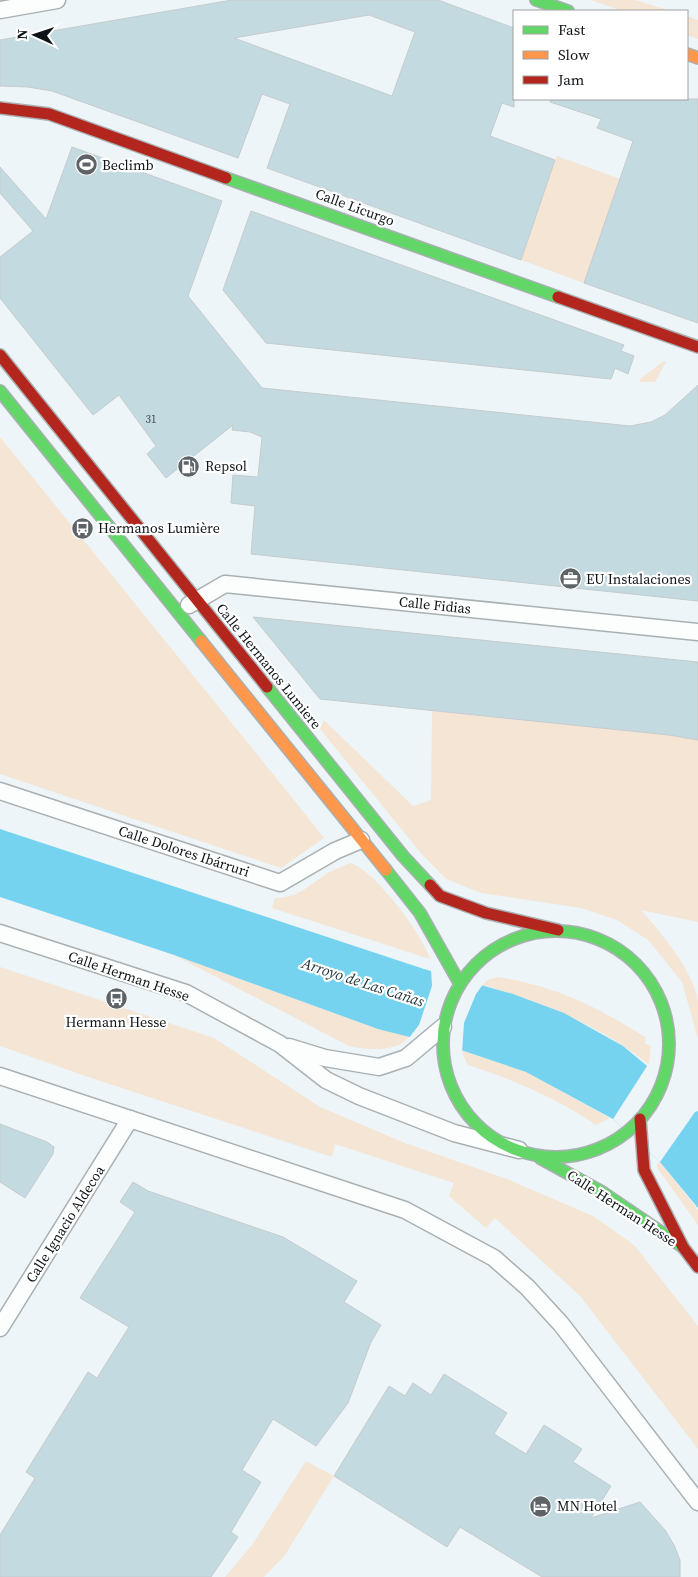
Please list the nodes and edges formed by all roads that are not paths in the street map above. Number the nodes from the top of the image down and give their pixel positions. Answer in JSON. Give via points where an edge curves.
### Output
{"nodes":[{"id":1,"x":57,"y":0,"type":"edge"},
{"id":2,"x":536,"y":0,"type":"edge"},
{"id":3,"x":0,"y":10,"type":"edge"},
{"id":4,"x":565,"y":10,"type":"edge"},
{"id":5,"x":0,"y":108,"type":"edge"},
{"id":6,"x":698,"y":346,"type":"edge"},
{"id":7,"x":0,"y":355,"type":"edge"},
{"id":8,"x":0,"y":391,"type":"edge"},
{"id":9,"x":196,"y":599,"type":"junction"},
{"id":10,"x":180,"y":613,"type":"junction"},
{"id":11,"x":698,"y":632,"type":"edge"},
{"id":12,"x":0,"y":791,"type":"edge"},
{"id":13,"x":362,"y":840,"type":"junction"},
{"id":14,"x":558,"y":930,"type":"junction"},
{"id":15,"x":0,"y":933,"type":"edge"},
{"id":16,"x":460,"y":984,"type":"junction"},
{"id":17,"x":443,"y":1027,"type":"junction"},
{"id":18,"x":280,"y":1044,"type":"junction"},
{"id":19,"x":0,"y":1076,"type":"edge"},
{"id":20,"x":640,"y":1119,"type":"junction"},
{"id":21,"x":130,"y":1120,"type":"junction"},
{"id":22,"x":527,"y":1152,"type":"junction"},
{"id":23,"x":683,"y":1247,"type":"junction"},
{"id":24,"x":698,"y":1267,"type":"edge"},
{"id":25,"x":0,"y":1328,"type":"edge"},
{"id":26,"x":698,"y":1502,"type":"edge"}],
"edges":[{"from":1,"to":3,"type":"street"},
{"from":2,"to":4,"type":"main road"},
{"from":5,"to":6,"type":"main road","name":"Calle Licurgo","via":[[49,114]]},
{"from":7,"to":9,"type":"main road","name":"Calle Hermanos Lumiere"},
{"from":8,"to":10,"type":"main road"},
{"from":9,"to":10,"type":"street","name":"Calle Fidias"},
{"from":9,"to":11,"type":"street","name":"Calle Fidias","via":[[225,584]]},
{"from":9,"to":14,"type":"main road","name":"Calle Hermanos Lumiere","via":[[402,856],[440,896],[486,913]]},
{"from":10,"to":13,"type":"main road"},
{"from":12,"to":13,"type":"street","name":"Calle Dolores Ibárruri","via":[[280,883],[335,851]]},
{"from":13,"to":16,"type":"main road","via":[[420,913]]},
{"from":14,"to":16,"type":"main road","via":[[525,934],[500,944],[478,961]]},
{"from":14,"to":20,"type":"main road","via":[[582,933],[609,943],[651,982],[667,1016],[668,1070],[655,1099]]},
{"from":15,"to":18,"type":"street","name":"Calle Herman Hesse","via":[[186,994]]},
{"from":16,"to":17,"type":"main road"},
{"from":17,"to":18,"type":"street","name":"Calle Herman Hesse","via":[[406,1058],[379,1067],[325,1058]]},
{"from":17,"to":22,"type":"main road","via":[[444,1070],[450,1088],[468,1117],[491,1136]]},
{"from":18,"to":22,"type":"street","name":"Calle Herman Hesse","via":[[326,1080],[359,1096],[454,1133]]},
{"from":19,"to":21,"type":"street"},
{"from":20,"to":22,"type":"main road","via":[[627,1132],[591,1152],[564,1158]]},
{"from":20,"to":23,"type":"main road","name":"Calle Herman Hesse","via":[[644,1170]]},
{"from":21,"to":25,"type":"street","name":"Calle Ignacio Aldecoa"},
{"from":21,"to":26,"type":"street","via":[[405,1210],[494,1258],[561,1324]]},
{"from":22,"to":23,"type":"main road","name":"Calle Herman Hesse","via":[[602,1192]]},
{"from":23,"to":24,"type":"main road","name":"Calle Herman Hesse"}]}
